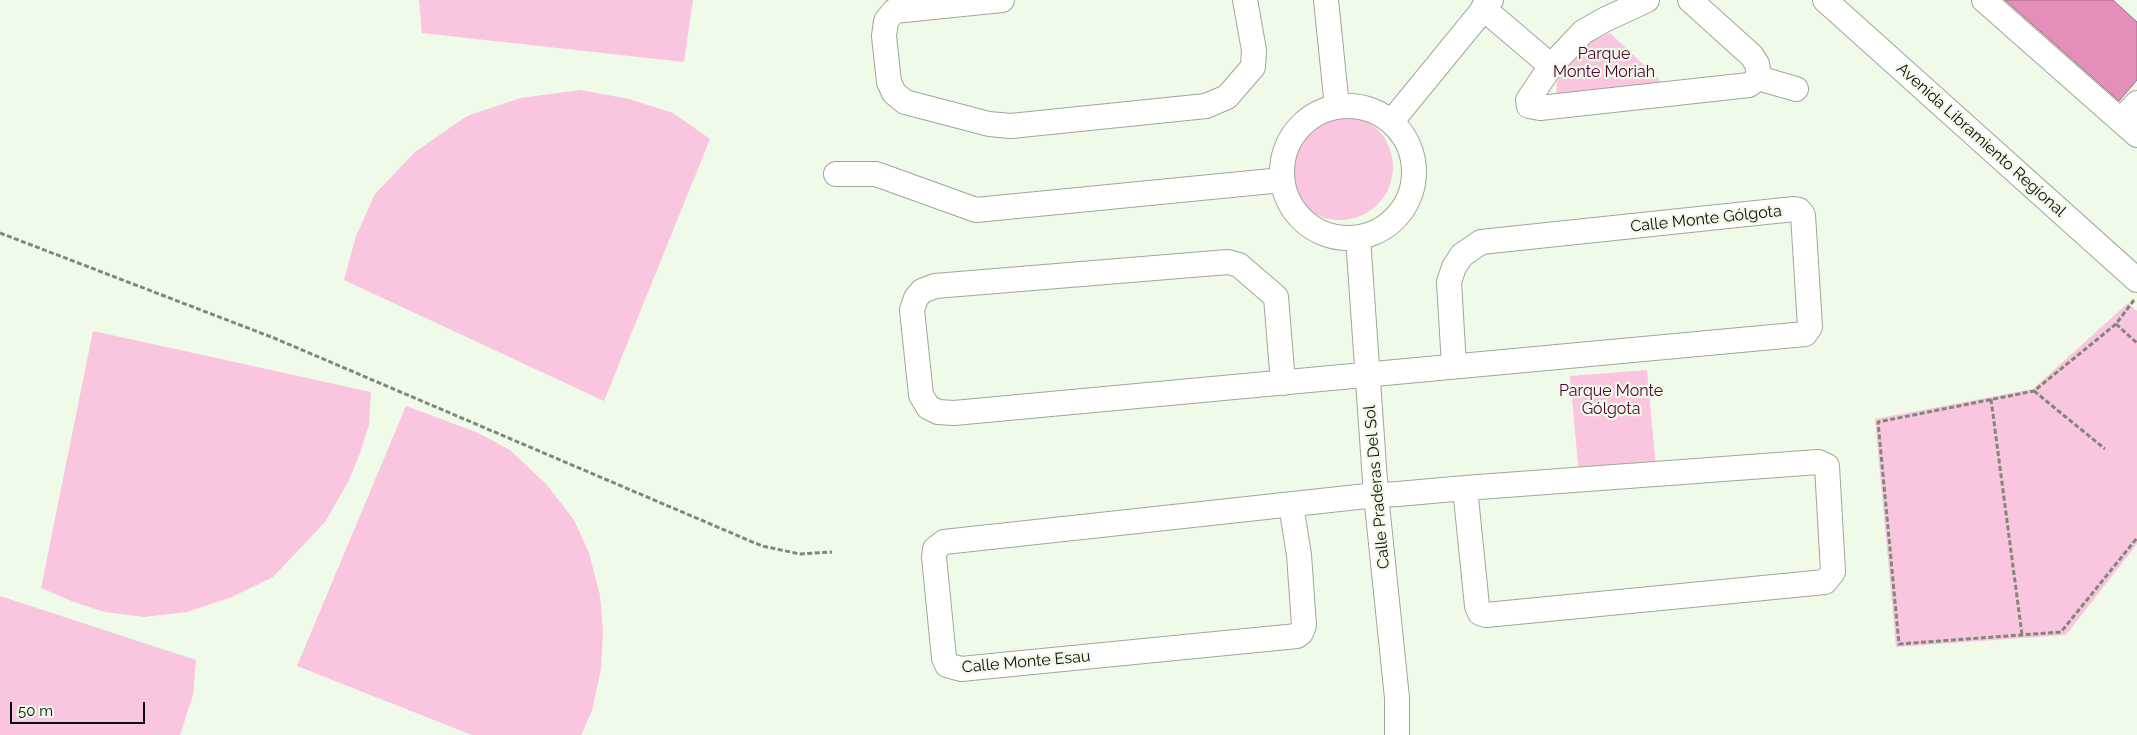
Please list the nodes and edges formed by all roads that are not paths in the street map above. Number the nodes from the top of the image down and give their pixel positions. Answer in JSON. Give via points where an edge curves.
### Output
{"nodes":[{"id":1,"x":1002,"y":0,"type":"edge"},
{"id":2,"x":1245,"y":0,"type":"edge"},
{"id":3,"x":1326,"y":0,"type":"edge"},
{"id":4,"x":1647,"y":0,"type":"edge"},
{"id":5,"x":1690,"y":0,"type":"edge"},
{"id":6,"x":1825,"y":0,"type":"edge"},
{"id":7,"x":1984,"y":0,"type":"edge"},
{"id":8,"x":1487,"y":4,"type":"edge"},
{"id":9,"x":1551,"y":66,"type":"junction"},
{"id":10,"x":1758,"y":78,"type":"junction"},
{"id":11,"x":1796,"y":89,"type":"dead end"},
{"id":12,"x":2137,"y":103,"type":"edge"},
{"id":13,"x":1338,"y":107,"type":"junction"},
{"id":14,"x":1392,"y":121,"type":"junction"},
{"id":15,"x":2129,"y":128,"type":"edge"},
{"id":16,"x":836,"y":174,"type":"dead end"},
{"id":17,"x":1282,"y":180,"type":"junction"},
{"id":18,"x":1358,"y":238,"type":"junction"},
{"id":19,"x":2137,"y":280,"type":"edge"},
{"id":20,"x":1454,"y":366,"type":"junction"},
{"id":21,"x":1367,"y":375,"type":"junction"},
{"id":22,"x":1284,"y":383,"type":"junction"},
{"id":23,"x":1465,"y":488,"type":"junction"},
{"id":24,"x":1376,"y":495,"type":"junction"},
{"id":25,"x":1291,"y":505,"type":"junction"},
{"id":26,"x":1397,"y":735,"type":"edge"}],
"edges":[{"from":1,"to":2,"type":"street","via":[[894,12],[886,21],[884,36],[889,82],[894,93],[905,102],[989,124],[1011,126],[1206,106],[1228,97],[1253,67],[1254,50]]},
{"from":3,"to":13,"type":"street"},
{"from":4,"to":9,"type":"street","via":[[1583,32]]},
{"from":5,"to":10,"type":"street","via":[[1752,56],[1757,64]]},
{"from":6,"to":19,"type":"street","name":"Avenida Libramiento Regional"},
{"from":7,"to":15,"type":"street"},
{"from":8,"to":9,"type":"street"},
{"from":8,"to":14,"type":"street"},
{"from":9,"to":10,"type":"street","via":[[1528,100],[1529,106],[1540,108],[1749,85]]},
{"from":10,"to":11,"type":"street"},
{"from":12,"to":15,"type":"street"},
{"from":13,"to":14,"type":"street","via":[[1351,105],[1373,110]]},
{"from":13,"to":17,"type":"street","via":[[1309,118],[1293,134],[1284,154]]},
{"from":14,"to":18,"type":"street","via":[[1406,138],[1414,159],[1415,181],[1409,201],[1396,219],[1378,232]]},
{"from":16,"to":17,"type":"street","via":[[876,174],[976,210]]},
{"from":17,"to":18,"type":"street","via":[[1286,198],[1298,216],[1315,230],[1336,238]]},
{"from":18,"to":21,"type":"street","name":"Calle Praderas Del Sol"},
{"from":20,"to":20,"type":"street","name":"Calle Monte Gólgota","via":[[1805,334],[1810,327],[1803,215],[1794,209],[1481,242],[1462,255],[1449,282]]},
{"from":20,"to":21,"type":"street","name":"Calle Monte Gólgota"},
{"from":21,"to":22,"type":"street","name":"Calle Monte Gólgota"},
{"from":21,"to":24,"type":"street","name":"Calle Praderas Del Sol"},
{"from":22,"to":22,"type":"street","name":"Calle Monte Gólgota","via":[[938,412],[928,407],[921,395],[912,310],[922,291],[935,286],[1228,262],[1239,265],[1276,297]]},
{"from":23,"to":23,"type":"street","name":"Calle Monte Esau","via":[[1477,606],[1480,613],[1486,615],[1824,582],[1833,572],[1827,466],[1823,462]]},
{"from":23,"to":24,"type":"street","name":"Calle Monte Esau"},
{"from":24,"to":25,"type":"street","name":"Calle Monte Esau"},
{"from":24,"to":26,"type":"street","name":"Calle Praderas Del Sol","via":[[1394,655]]},
{"from":25,"to":25,"type":"street","name":"Calle Monte Esau","via":[[944,542],[935,549],[934,557],[947,665],[960,669],[1297,636],[1304,625],[1299,555]]}]}
